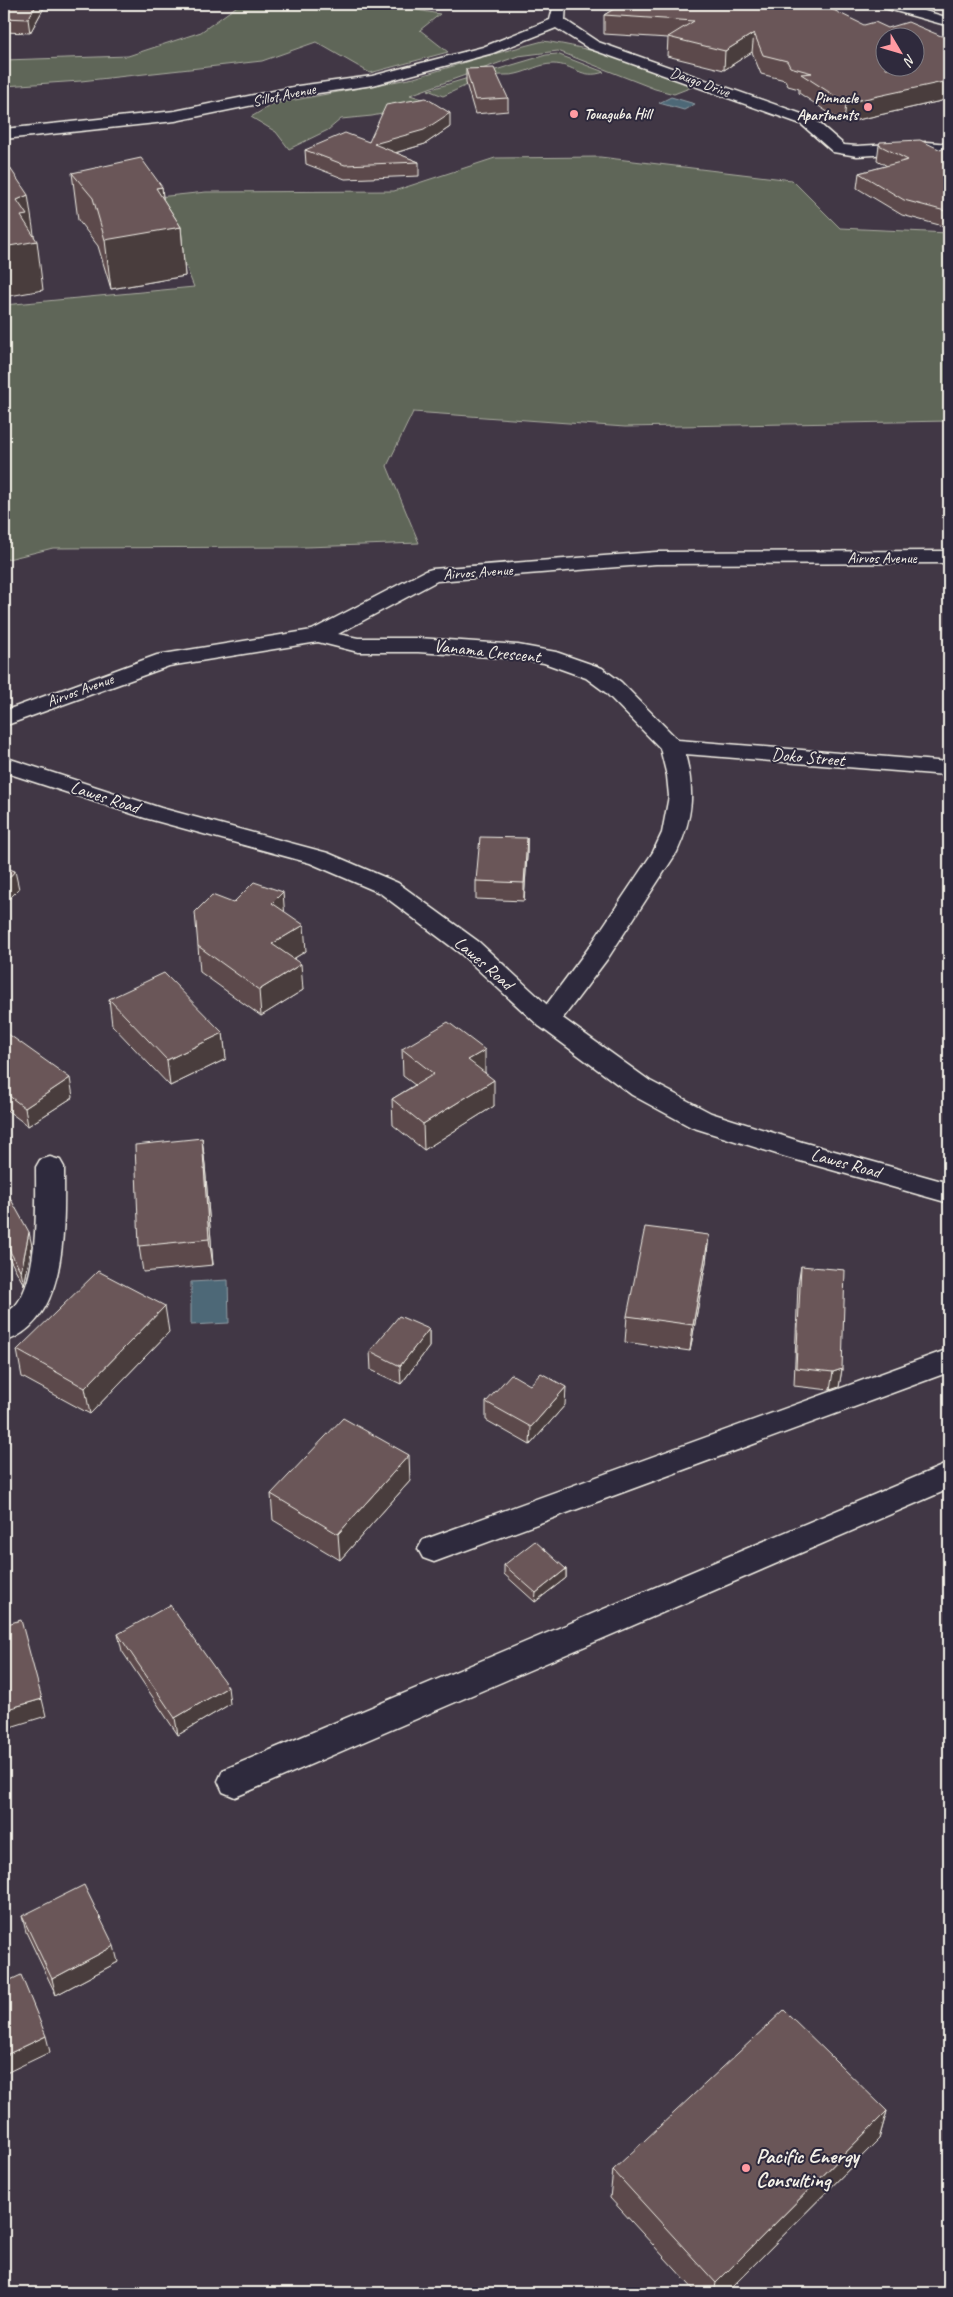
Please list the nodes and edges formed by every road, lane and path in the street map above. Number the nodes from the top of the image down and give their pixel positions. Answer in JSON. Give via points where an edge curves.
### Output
{"nodes":[{"id":1,"x":560,"y":4,"type":"edge"},
{"id":2,"x":886,"y":4,"type":"edge"},
{"id":3,"x":557,"y":22,"type":"junction"},
{"id":4,"x":949,"y":22,"type":"edge"},
{"id":5,"x":4,"y":134,"type":"edge"},
{"id":6,"x":949,"y":149,"type":"edge"},
{"id":7,"x":949,"y":557,"type":"edge"},
{"id":8,"x":318,"y":636,"type":"junction"},
{"id":9,"x":4,"y":719,"type":"edge"},
{"id":10,"x":670,"y":746,"type":"junction"},
{"id":11,"x":4,"y":764,"type":"edge"},
{"id":12,"x":946,"y":768,"type":"dead end"},
{"id":13,"x":548,"y":1020,"type":"junction"},
{"id":14,"x":50,"y":1167,"type":"dead end"},
{"id":15,"x":949,"y":1193,"type":"edge"},
{"id":16,"x":4,"y":1331,"type":"edge"},
{"id":17,"x":949,"y":1360,"type":"edge"},
{"id":18,"x":949,"y":1475,"type":"edge"},
{"id":19,"x":434,"y":1549,"type":"dead end"},
{"id":20,"x":235,"y":1781,"type":"dead end"}],
"edges":[{"from":1,"to":3,"type":"street"},
{"from":2,"to":4,"type":"street"},
{"from":3,"to":5,"type":"street","name":"Sillot Avenue","via":[[488,50],[373,80],[298,91],[175,116]]},
{"from":3,"to":6,"type":"street","name":"Daugo Drive","via":[[593,45],[807,121],[839,149]]},
{"from":7,"to":8,"type":"street","name":"Airvos Avenue","via":[[656,558],[432,575]]},
{"from":8,"to":9,"type":"street","name":"Airvos Avenue","via":[[165,660]]},
{"from":8,"to":10,"type":"street","name":"Vanama Crescent","via":[[358,645],[418,644],[548,657],[594,673],[613,687]]},
{"from":10,"to":12,"type":"street","name":"Doko Street"},
{"from":10,"to":13,"type":"street","name":"Vanama Crescent","via":[[681,796],[674,833],[665,852],[599,952]]},
{"from":11,"to":13,"type":"street","name":"Lawes Road","via":[[153,813],[320,858],[389,888],[470,948]]},
{"from":13,"to":15,"type":"street","name":"Lawes Road","via":[[641,1088],[701,1120]]},
{"from":14,"to":16,"type":"street","via":[[50,1230],[43,1277],[28,1311]]},
{"from":17,"to":19,"type":"street"},
{"from":18,"to":20,"type":"street"}]}
